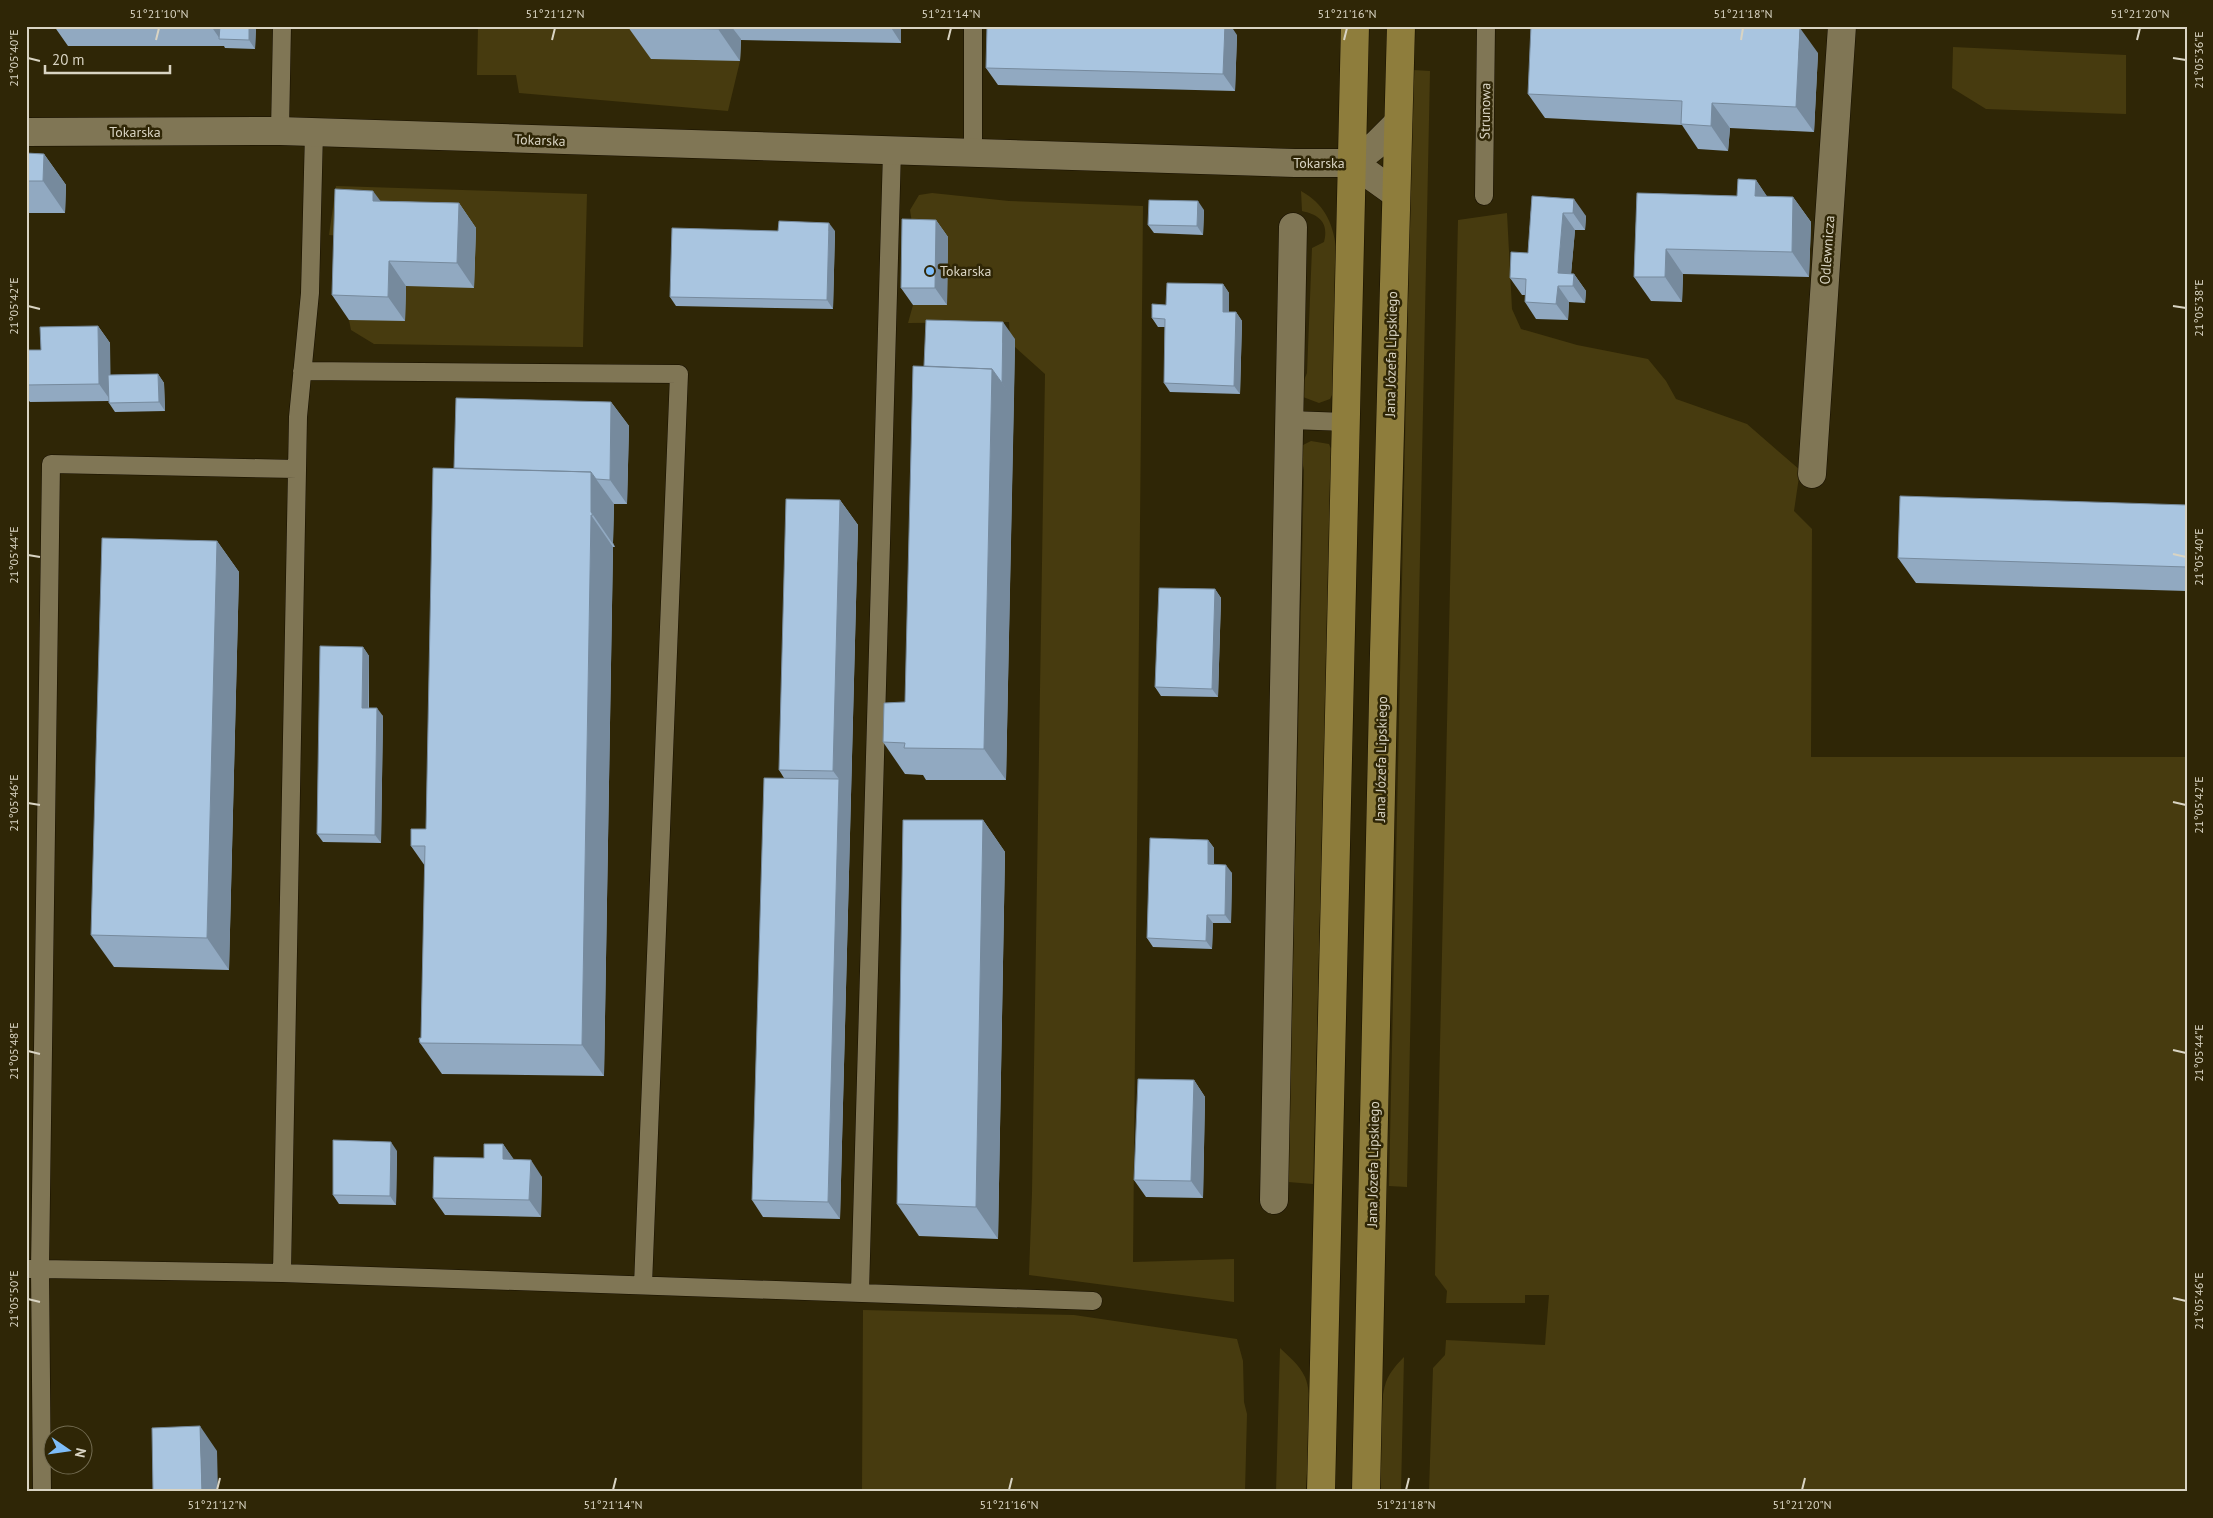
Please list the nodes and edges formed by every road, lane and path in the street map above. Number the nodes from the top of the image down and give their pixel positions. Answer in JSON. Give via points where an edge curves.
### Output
{"nodes":[{"id":1,"x":282,"y":26,"type":"edge"},
{"id":2,"x":974,"y":26,"type":"edge"},
{"id":3,"x":1355,"y":26,"type":"edge"},
{"id":4,"x":1401,"y":26,"type":"edge"},
{"id":5,"x":1486,"y":26,"type":"edge"},
{"id":6,"x":1842,"y":26,"type":"edge"},
{"id":7,"x":1398,"y":123,"type":"junction"},
{"id":8,"x":280,"y":131,"type":"junction"},
{"id":9,"x":26,"y":132,"type":"edge"},
{"id":10,"x":314,"y":132,"type":"junction"},
{"id":11,"x":892,"y":150,"type":"junction"},
{"id":12,"x":973,"y":153,"type":"junction"},
{"id":13,"x":1353,"y":163,"type":"junction"},
{"id":14,"x":1395,"y":193,"type":"junction"},
{"id":15,"x":1484,"y":196,"type":"dead end"},
{"id":16,"x":1293,"y":227,"type":"dead end"},
{"id":17,"x":302,"y":371,"type":"junction"},
{"id":18,"x":1290,"y":420,"type":"junction"},
{"id":19,"x":1346,"y":422,"type":"junction"},
{"id":20,"x":297,"y":469,"type":"junction"},
{"id":21,"x":1812,"y":474,"type":"dead end"},
{"id":22,"x":1274,"y":1200,"type":"dead end"},
{"id":23,"x":33,"y":1269,"type":"edge"},
{"id":24,"x":282,"y":1273,"type":"junction"},
{"id":25,"x":643,"y":1285,"type":"junction"},
{"id":26,"x":860,"y":1292,"type":"junction"},
{"id":27,"x":1093,"y":1301,"type":"dead end"},
{"id":28,"x":42,"y":1492,"type":"edge"},
{"id":29,"x":1321,"y":1492,"type":"edge"},
{"id":30,"x":1366,"y":1492,"type":"edge"}],
"edges":[{"from":1,"to":8,"type":"lane"},
{"from":2,"to":12,"type":"lane"},
{"from":3,"to":13,"type":"main road"},
{"from":4,"to":7,"type":"main road","name":"Jana Józefa Lipskiego"},
{"from":5,"to":15,"type":"lane","name":"Strunowa"},
{"from":6,"to":21,"type":"street","name":"Odlewnicza"},
{"from":7,"to":13,"type":"street","name":"Tokarska"},
{"from":7,"to":14,"type":"main road","name":"Jana Józefa Lipskiego"},
{"from":8,"to":9,"type":"street","name":"Tokarska"},
{"from":8,"to":10,"type":"street","name":"Tokarska"},
{"from":10,"to":11,"type":"street","name":"Tokarska"},
{"from":10,"to":17,"type":"lane","via":[[310,293]]},
{"from":11,"to":12,"type":"street","name":"Tokarska"},
{"from":11,"to":26,"type":"lane"},
{"from":12,"to":13,"type":"street","name":"Tokarska"},
{"from":13,"to":14,"type":"street","name":"Tokarska"},
{"from":13,"to":19,"type":"main road"},
{"from":14,"to":30,"type":"main road","name":"Jana Józefa Lipskiego"},
{"from":16,"to":18,"type":"street"},
{"from":17,"to":20,"type":"lane"},
{"from":17,"to":25,"type":"lane","via":[[679,374]]},
{"from":18,"to":19,"type":"lane"},
{"from":18,"to":22,"type":"street"},
{"from":19,"to":29,"type":"main road"},
{"from":20,"to":23,"type":"lane","via":[[51,464]]},
{"from":20,"to":24,"type":"lane"},
{"from":23,"to":24,"type":"lane"},
{"from":23,"to":28,"type":"lane"},
{"from":24,"to":25,"type":"lane"},
{"from":25,"to":26,"type":"lane"},
{"from":26,"to":27,"type":"lane"}]}
